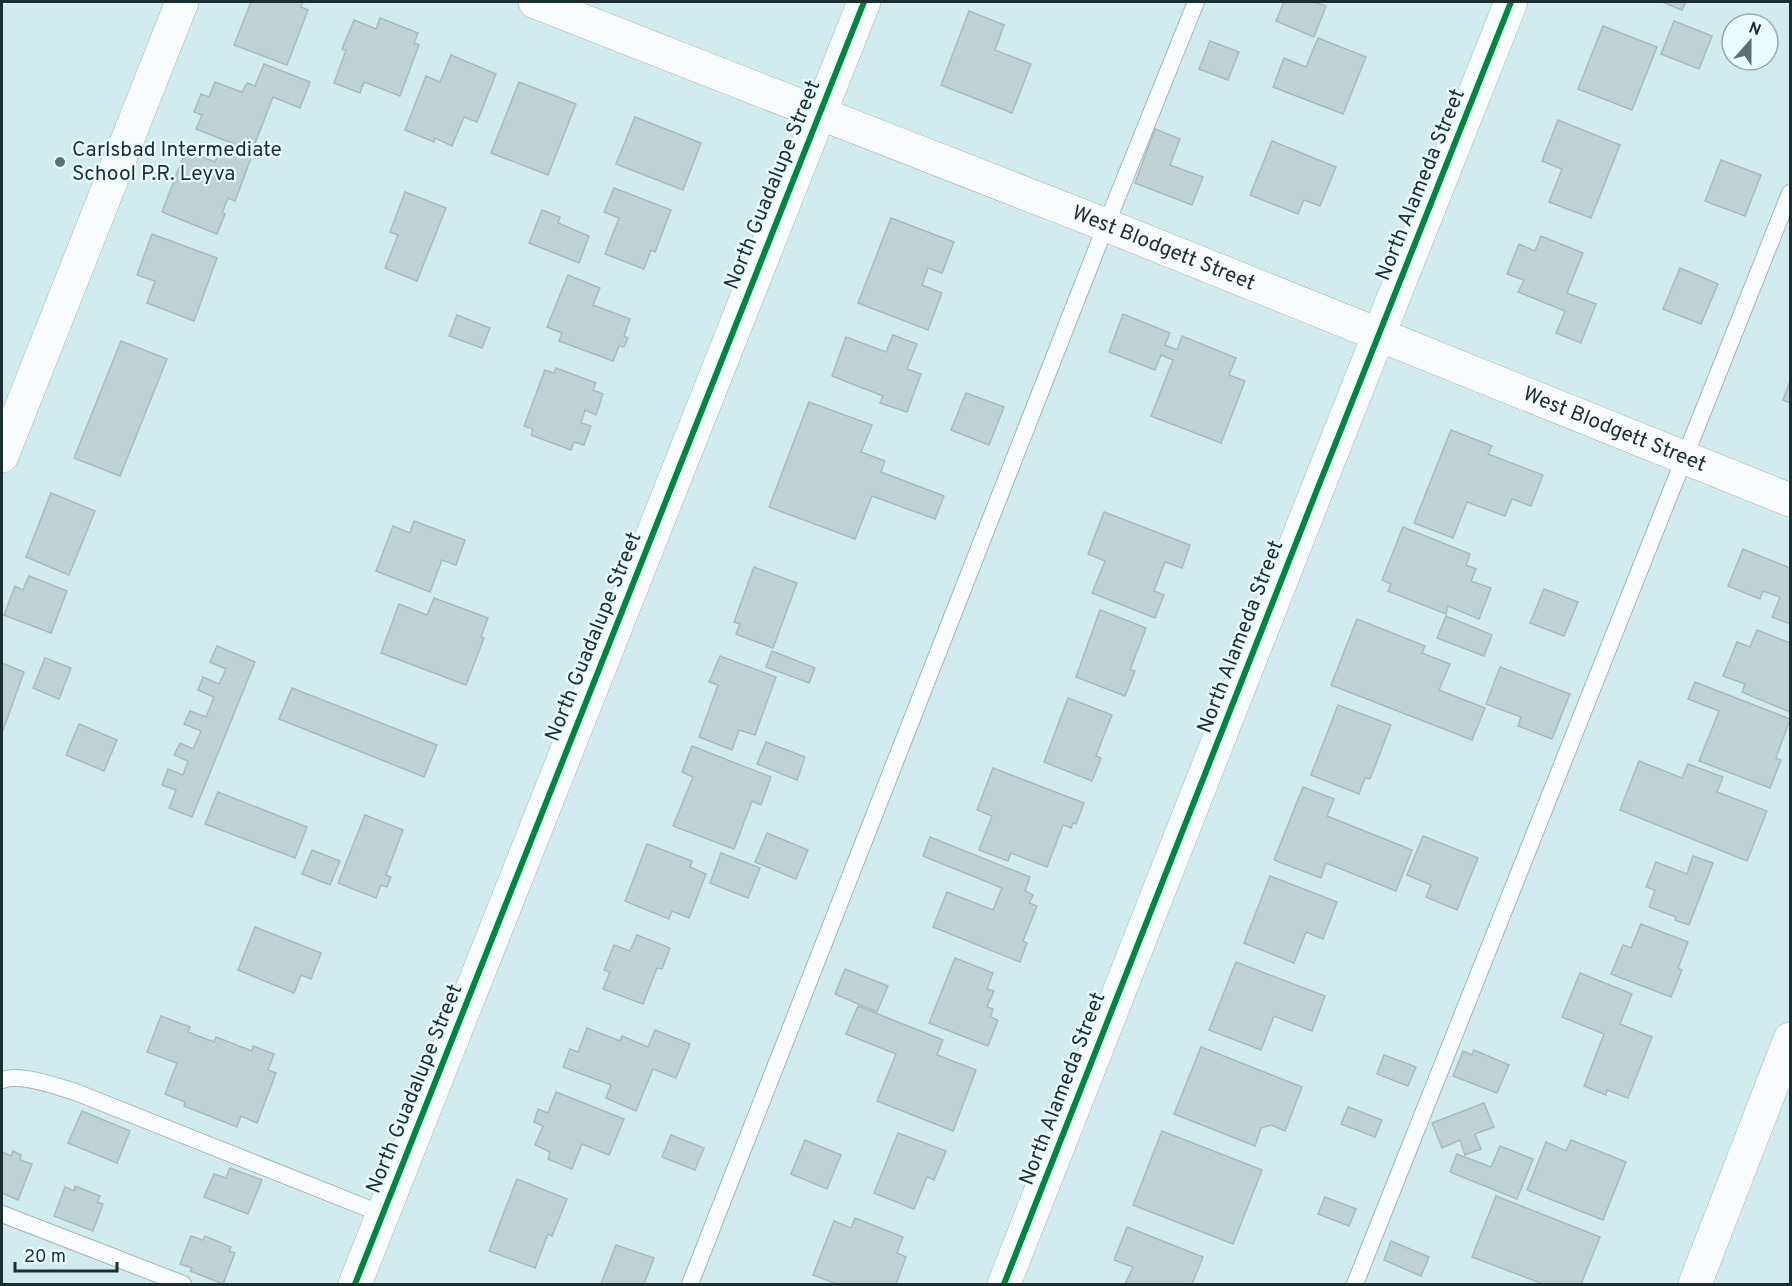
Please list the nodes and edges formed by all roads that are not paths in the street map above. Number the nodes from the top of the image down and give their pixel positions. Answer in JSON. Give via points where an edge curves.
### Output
{"nodes":[{"id":1,"x":182,"y":2,"type":"edge"},
{"id":2,"x":535,"y":2,"type":"edge"},
{"id":3,"x":864,"y":2,"type":"edge"},
{"id":4,"x":1196,"y":2,"type":"edge"},
{"id":5,"x":1511,"y":2,"type":"edge"},
{"id":6,"x":820,"y":113,"type":"junction"},
{"id":7,"x":1791,"y":193,"type":"edge"},
{"id":8,"x":1106,"y":225,"type":"junction"},
{"id":9,"x":1378,"y":335,"type":"junction"},
{"id":10,"x":2,"y":456,"type":"edge"},
{"id":11,"x":1686,"y":458,"type":"junction"},
{"id":12,"x":1791,"y":500,"type":"edge"},
{"id":13,"x":1791,"y":1039,"type":"edge"},
{"id":14,"x":2,"y":1080,"type":"edge"},
{"id":15,"x":2,"y":1214,"type":"edge"},
{"id":16,"x":382,"y":1214,"type":"junction"},
{"id":17,"x":183,"y":1284,"type":"edge"},
{"id":18,"x":354,"y":1284,"type":"edge"},
{"id":19,"x":690,"y":1284,"type":"edge"},
{"id":20,"x":1004,"y":1284,"type":"edge"},
{"id":21,"x":1355,"y":1284,"type":"edge"},
{"id":22,"x":1695,"y":1284,"type":"edge"}],
"edges":[{"from":1,"to":10,"type":"street"},
{"from":2,"to":6,"type":"street","name":"West Blodgett Street"},
{"from":3,"to":6,"type":"street","name":"North Guadalupe Street"},
{"from":4,"to":8,"type":"lane"},
{"from":5,"to":9,"type":"street","name":"North Alameda Street"},
{"from":6,"to":8,"type":"street","name":"West Blodgett Street"},
{"from":6,"to":16,"type":"street","name":"North Guadalupe Street"},
{"from":7,"to":11,"type":"lane"},
{"from":8,"to":9,"type":"street","name":"West Blodgett Street"},
{"from":8,"to":19,"type":"lane"},
{"from":9,"to":11,"type":"street","name":"West Blodgett Street"},
{"from":9,"to":20,"type":"street","name":"North Alameda Street"},
{"from":11,"to":12,"type":"street","name":"West Blodgett Street"},
{"from":11,"to":21,"type":"lane"},
{"from":13,"to":22,"type":"street"},
{"from":14,"to":16,"type":"lane","via":[[9,1077],[73,1091]]},
{"from":15,"to":17,"type":"lane"},
{"from":16,"to":18,"type":"street","name":"North Guadalupe Street"}]}
